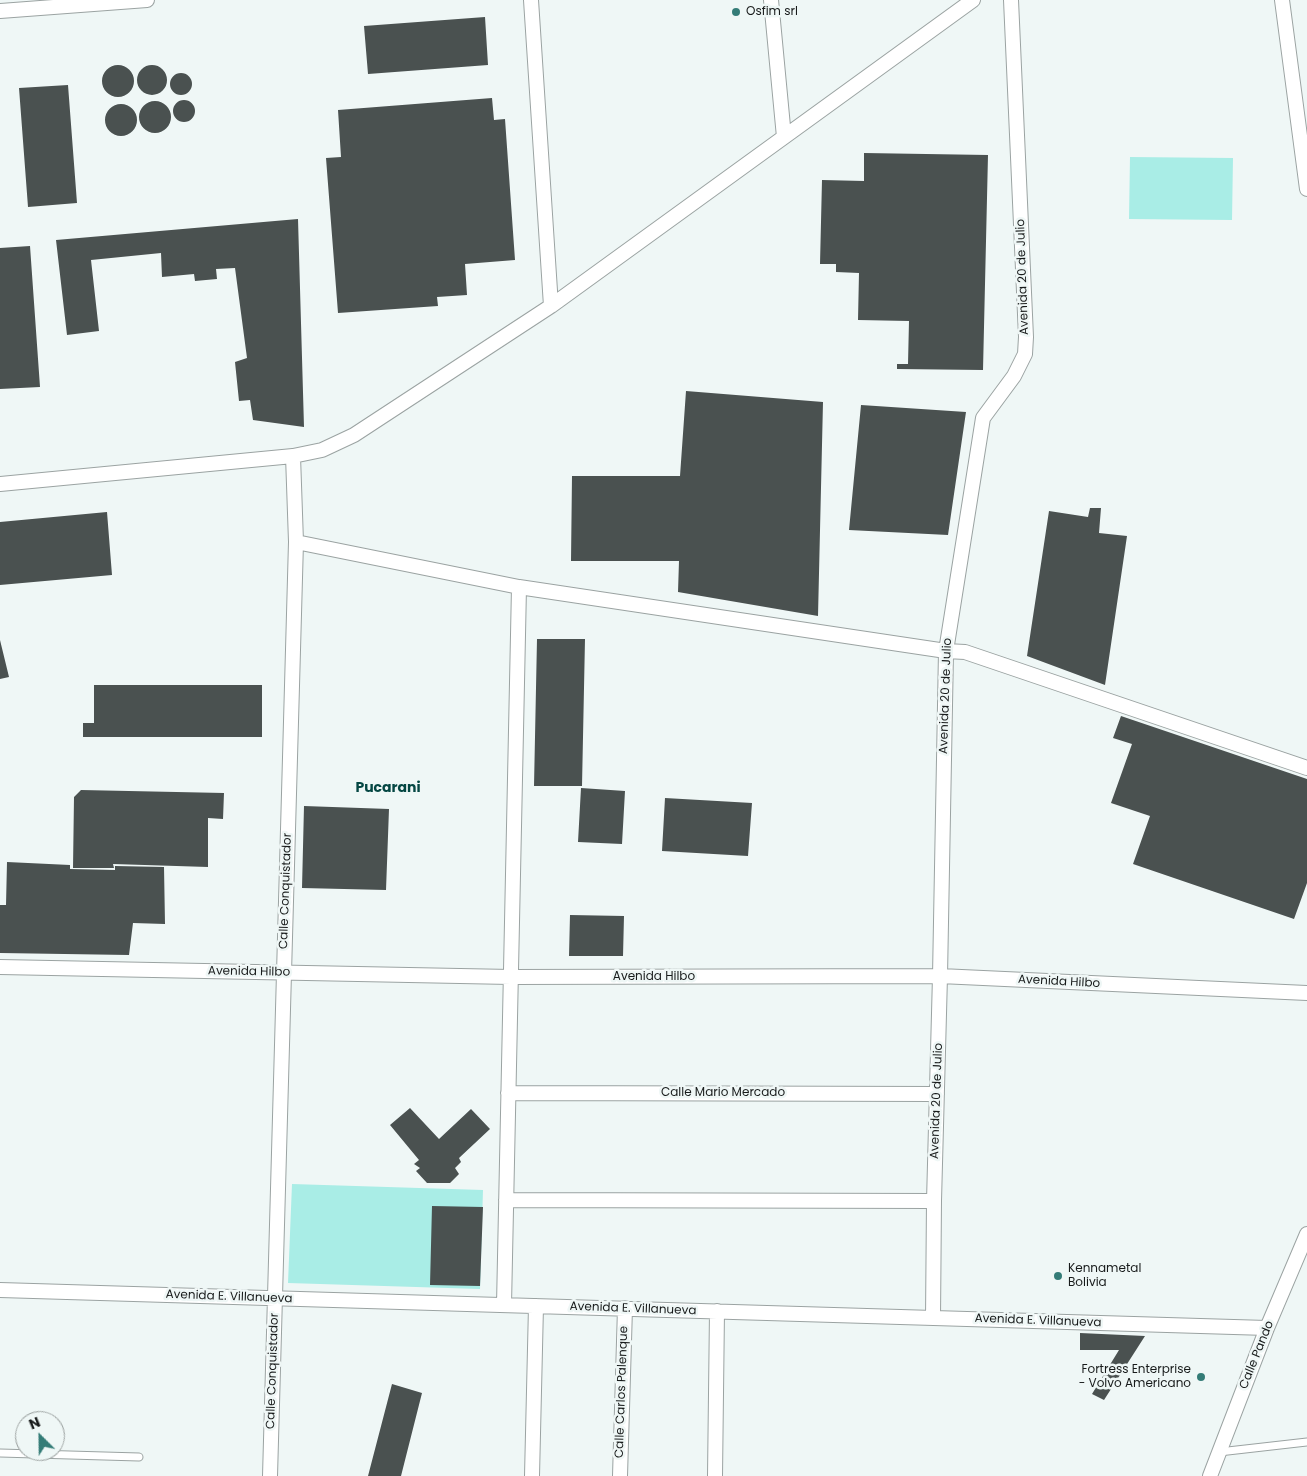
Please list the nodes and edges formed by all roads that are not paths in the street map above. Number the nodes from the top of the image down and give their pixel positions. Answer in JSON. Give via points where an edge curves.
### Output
{"nodes":[{"id":1,"x":147,"y":0,"type":"edge"},
{"id":2,"x":531,"y":0,"type":"edge"},
{"id":3,"x":771,"y":0,"type":"edge"},
{"id":4,"x":973,"y":0,"type":"edge"},
{"id":5,"x":1011,"y":0,"type":"edge"},
{"id":6,"x":1282,"y":0,"type":"edge"},
{"id":7,"x":0,"y":11,"type":"edge"},
{"id":8,"x":1302,"y":109,"type":"edge"},
{"id":9,"x":784,"y":137,"type":"junction"},
{"id":10,"x":1307,"y":189,"type":"edge"},
{"id":11,"x":551,"y":306,"type":"junction"},
{"id":12,"x":293,"y":456,"type":"junction"},
{"id":13,"x":0,"y":484,"type":"edge"},
{"id":14,"x":296,"y":542,"type":"junction"},
{"id":15,"x":519,"y":587,"type":"junction"},
{"id":16,"x":946,"y":651,"type":"junction"},
{"id":17,"x":1307,"y":768,"type":"edge"},
{"id":18,"x":0,"y":967,"type":"edge"},
{"id":19,"x":283,"y":973,"type":"junction"},
{"id":20,"x":940,"y":976,"type":"junction"},
{"id":21,"x":511,"y":977,"type":"junction"},
{"id":22,"x":1307,"y":993,"type":"edge"},
{"id":23,"x":508,"y":1093,"type":"junction"},
{"id":24,"x":937,"y":1094,"type":"junction"},
{"id":25,"x":506,"y":1200,"type":"junction"},
{"id":26,"x":934,"y":1201,"type":"junction"},
{"id":27,"x":1307,"y":1234,"type":"edge"},
{"id":28,"x":1303,"y":1255,"type":"edge"},
{"id":29,"x":0,"y":1290,"type":"edge"},
{"id":30,"x":275,"y":1298,"type":"junction"},
{"id":31,"x":504,"y":1305,"type":"junction"},
{"id":32,"x":536,"y":1306,"type":"junction"},
{"id":33,"x":624,"y":1308,"type":"junction"},
{"id":34,"x":717,"y":1311,"type":"junction"},
{"id":35,"x":933,"y":1318,"type":"junction"},
{"id":36,"x":1267,"y":1328,"type":"junction"},
{"id":37,"x":1307,"y":1442,"type":"edge"},
{"id":38,"x":1219,"y":1452,"type":"junction"},
{"id":39,"x":0,"y":1454,"type":"edge"},
{"id":40,"x":140,"y":1457,"type":"dead end"},
{"id":41,"x":270,"y":1476,"type":"edge"},
{"id":42,"x":532,"y":1476,"type":"edge"},
{"id":43,"x":620,"y":1476,"type":"edge"},
{"id":44,"x":714,"y":1476,"type":"edge"},
{"id":45,"x":1210,"y":1476,"type":"edge"}],
"edges":[{"from":1,"to":7,"type":"street"},
{"from":2,"to":11,"type":"street"},
{"from":3,"to":9,"type":"street"},
{"from":4,"to":9,"type":"street"},
{"from":5,"to":16,"type":"street","name":"Avenida 20 de Julio","via":[[1025,354],[1014,376],[983,418]]},
{"from":6,"to":8,"type":"street"},
{"from":8,"to":10,"type":"street"},
{"from":9,"to":11,"type":"street"},
{"from":11,"to":12,"type":"street","via":[[354,435],[322,450]]},
{"from":12,"to":13,"type":"street"},
{"from":12,"to":14,"type":"street","name":"Calle Conquistador"},
{"from":14,"to":15,"type":"street"},
{"from":14,"to":19,"type":"street","name":"Calle Conquistador"},
{"from":15,"to":16,"type":"street"},
{"from":15,"to":21,"type":"street"},
{"from":16,"to":17,"type":"street","via":[[965,652]]},
{"from":16,"to":20,"type":"street","name":"Avenida 20 de Julio"},
{"from":18,"to":19,"type":"street","name":"Avenida Hilbo"},
{"from":19,"to":21,"type":"street","name":"Avenida Hilbo"},
{"from":19,"to":30,"type":"street","name":"Calle Conquistador"},
{"from":20,"to":21,"type":"street","name":"Avenida Hilbo"},
{"from":20,"to":22,"type":"street","name":"Avenida Hilbo"},
{"from":20,"to":24,"type":"street","name":"Avenida 20 de Julio"},
{"from":21,"to":23,"type":"street"},
{"from":23,"to":24,"type":"street","name":"Calle Mario Mercado"},
{"from":23,"to":25,"type":"street"},
{"from":24,"to":26,"type":"street","name":"Avenida 20 de Julio"},
{"from":25,"to":26,"type":"street"},
{"from":25,"to":31,"type":"street"},
{"from":26,"to":35,"type":"street","name":"Avenida 20 de Julio"},
{"from":27,"to":28,"type":"street","name":"Calle Pando"},
{"from":28,"to":36,"type":"street","name":"Calle Pando"},
{"from":29,"to":30,"type":"street","name":"Avenida E. Villanueva"},
{"from":30,"to":31,"type":"street","name":"Avenida E. Villanueva"},
{"from":30,"to":41,"type":"street","name":"Calle Conquistador"},
{"from":31,"to":32,"type":"street","name":"Avenida E. Villanueva"},
{"from":32,"to":33,"type":"street","name":"Avenida E. Villanueva"},
{"from":32,"to":42,"type":"street"},
{"from":33,"to":34,"type":"street","name":"Avenida E. Villanueva"},
{"from":33,"to":43,"type":"street","name":"Calle Carlos Palenque"},
{"from":34,"to":35,"type":"street","name":"Avenida E. Villanueva"},
{"from":34,"to":44,"type":"street"},
{"from":35,"to":36,"type":"street","name":"Avenida E. Villanueva"},
{"from":36,"to":38,"type":"street","name":"Calle Pando"},
{"from":37,"to":38,"type":"lane"},
{"from":38,"to":45,"type":"street","name":"Calle Pando"},
{"from":39,"to":40,"type":"lane"}]}
